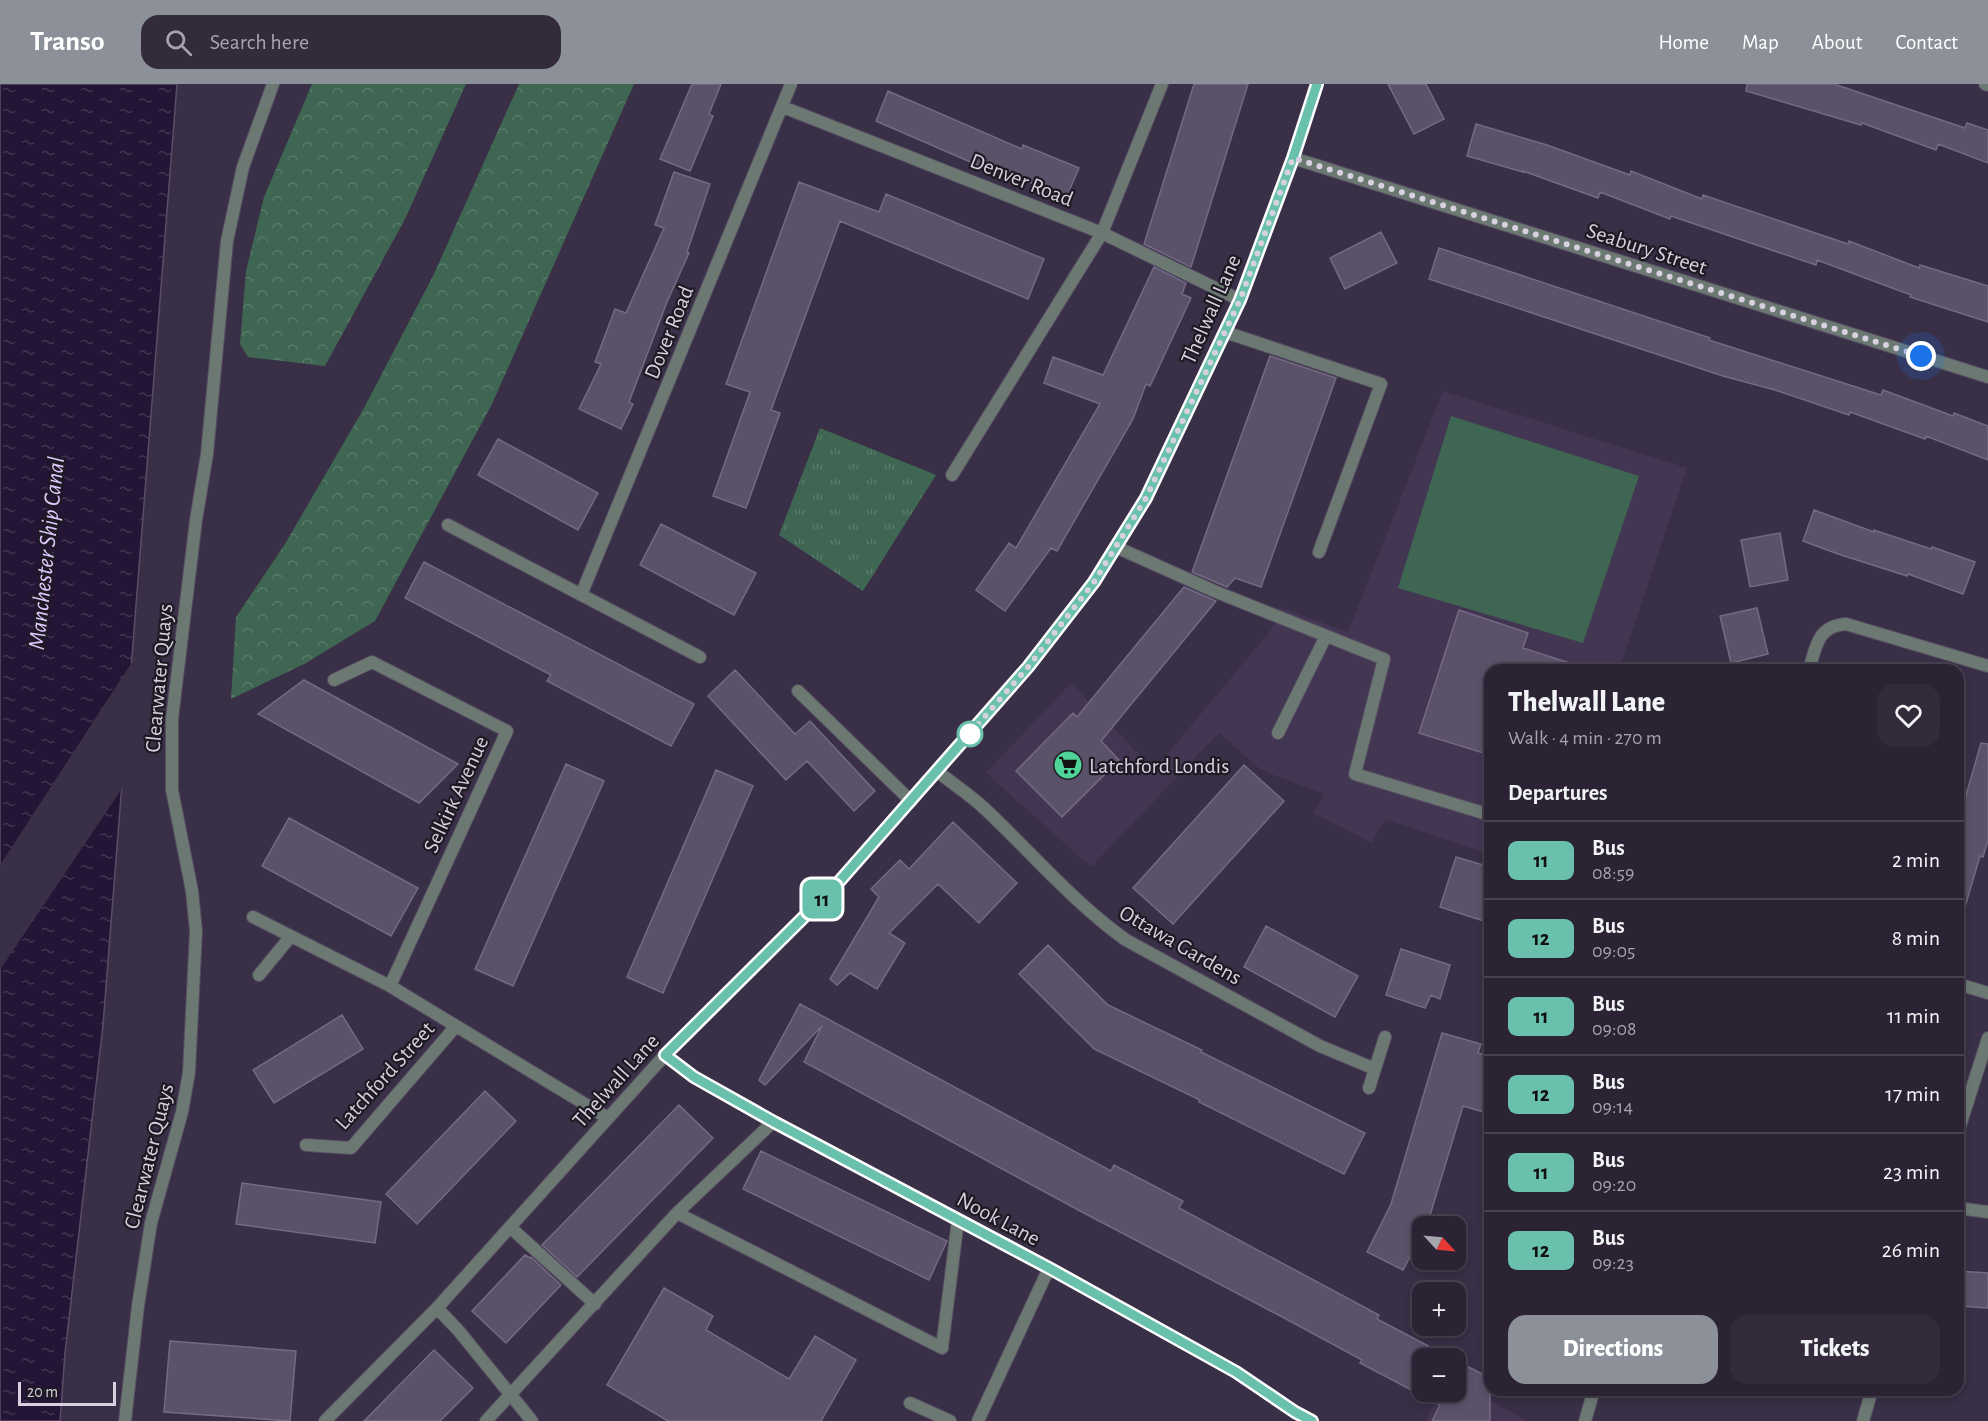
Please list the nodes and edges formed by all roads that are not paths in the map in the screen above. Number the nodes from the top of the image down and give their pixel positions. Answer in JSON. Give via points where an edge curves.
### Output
{"nodes":[{"id":1,"x":273,"y":84,"type":"edge"},
{"id":2,"x":791,"y":84,"type":"edge"},
{"id":3,"x":1162,"y":84,"type":"edge"},
{"id":4,"x":1317,"y":84,"type":"edge"},
{"id":5,"x":783,"y":107,"type":"junction"},
{"id":6,"x":1293,"y":158,"type":"junction"},
{"id":7,"x":1102,"y":233,"type":"junction"},
{"id":8,"x":1240,"y":300,"type":"junction"},
{"id":9,"x":1225,"y":332,"type":"junction"},
{"id":10,"x":1988,"y":378,"type":"edge"},
{"id":11,"x":952,"y":475,"type":"dead end"},
{"id":12,"x":448,"y":525,"type":"dead end"},
{"id":13,"x":1116,"y":547,"type":"junction"},
{"id":14,"x":1319,"y":552,"type":"dead end"},
{"id":15,"x":581,"y":595,"type":"junction"},
{"id":16,"x":1326,"y":636,"type":"junction"},
{"id":17,"x":700,"y":657,"type":"dead end"},
{"id":18,"x":1811,"y":664,"type":"edge"},
{"id":19,"x":1988,"y":666,"type":"edge"},
{"id":20,"x":334,"y":680,"type":"dead end"},
{"id":21,"x":798,"y":691,"type":"dead end"},
{"id":22,"x":1278,"y":733,"type":"dead end"},
{"id":23,"x":937,"y":771,"type":"junction"},
{"id":24,"x":911,"y":801,"type":"junction"},
{"id":25,"x":1484,"y":812,"type":"edge"},
{"id":26,"x":254,"y":917,"type":"dead end"},
{"id":27,"x":291,"y":936,"type":"junction"},
{"id":28,"x":259,"y":975,"type":"dead end"},
{"id":29,"x":390,"y":986,"type":"junction"},
{"id":30,"x":1964,"y":986,"type":"edge"},
{"id":31,"x":1988,"y":993,"type":"edge"},
{"id":32,"x":456,"y":1026,"type":"junction"},
{"id":33,"x":1385,"y":1037,"type":"dead end"},
{"id":34,"x":1988,"y":1038,"type":"edge"},
{"id":35,"x":665,"y":1055,"type":"junction"},
{"id":36,"x":1375,"y":1069,"type":"junction"},
{"id":37,"x":1369,"y":1088,"type":"dead end"},
{"id":38,"x":1964,"y":1113,"type":"edge"},
{"id":39,"x":609,"y":1118,"type":"junction"},
{"id":40,"x":774,"y":1122,"type":"junction"},
{"id":41,"x":306,"y":1145,"type":"dead end"},
{"id":42,"x":1964,"y":1209,"type":"edge"},
{"id":43,"x":1988,"y":1212,"type":"edge"},
{"id":44,"x":677,"y":1213,"type":"junction"},
{"id":45,"x":958,"y":1220,"type":"junction"},
{"id":46,"x":512,"y":1228,"type":"junction"},
{"id":47,"x":1049,"y":1268,"type":"junction"},
{"id":48,"x":595,"y":1304,"type":"junction"},
{"id":49,"x":437,"y":1308,"type":"junction"},
{"id":50,"x":511,"y":1394,"type":"junction"},
{"id":51,"x":1592,"y":1396,"type":"edge"},
{"id":52,"x":1870,"y":1396,"type":"edge"},
{"id":53,"x":910,"y":1403,"type":"dead end"},
{"id":54,"x":1293,"y":1417,"type":"edge"},
{"id":55,"x":124,"y":1421,"type":"edge"},
{"id":56,"x":325,"y":1421,"type":"edge"},
{"id":57,"x":486,"y":1421,"type":"edge"},
{"id":58,"x":532,"y":1421,"type":"edge"},
{"id":59,"x":950,"y":1421,"type":"edge"},
{"id":60,"x":978,"y":1421,"type":"edge"},
{"id":61,"x":1312,"y":1421,"type":"edge"},
{"id":62,"x":1585,"y":1421,"type":"edge"},
{"id":63,"x":1863,"y":1421,"type":"edge"}],
"edges":[{"from":1,"to":55,"type":"street","name":"Clearwater Quays","via":[[243,167],[227,241],[207,454],[172,719],[172,790],[196,931],[189,1072],[151,1223]]},
{"from":2,"to":5,"type":"street","name":"Dover Road"},
{"from":3,"to":7,"type":"street"},
{"from":4,"to":6,"type":"street","name":"Thelwall Lane"},
{"from":5,"to":7,"type":"street","name":"Denver Road"},
{"from":5,"to":15,"type":"street","name":"Dover Road"},
{"from":6,"to":8,"type":"street","name":"Thelwall Lane"},
{"from":6,"to":10,"type":"street","name":"Seabury Street"},
{"from":7,"to":8,"type":"street","name":"Denver Road"},
{"from":7,"to":11,"type":"street"},
{"from":8,"to":9,"type":"street","name":"Thelwall Lane"},
{"from":9,"to":13,"type":"street","name":"Thelwall Lane","via":[[1146,498]]},
{"from":9,"to":14,"type":"street","via":[[1381,384]]},
{"from":12,"to":15,"type":"street"},
{"from":13,"to":16,"type":"street"},
{"from":13,"to":23,"type":"street","name":"Thelwall Lane","via":[[1028,667]]},
{"from":15,"to":17,"type":"street"},
{"from":16,"to":22,"type":"street"},
{"from":16,"to":25,"type":"street","via":[[1384,659],[1355,774]]},
{"from":18,"to":19,"type":"street","via":[[1822,634],[1835,624],[1846,624]]},
{"from":20,"to":29,"type":"street","name":"Selkirk Avenue","via":[[372,662],[507,731]]},
{"from":21,"to":24,"type":"street"},
{"from":23,"to":24,"type":"street","name":"Thelwall Lane"},
{"from":23,"to":36,"type":"street","name":"Ottawa Gardens","via":[[983,807],[1075,898],[1126,940],[1320,1046]]},
{"from":24,"to":35,"type":"street","name":"Thelwall Lane","via":[[837,884]]},
{"from":26,"to":27,"type":"street","name":"Latchford Street"},
{"from":27,"to":28,"type":"street"},
{"from":27,"to":29,"type":"street","name":"Latchford Street"},
{"from":29,"to":32,"type":"street","name":"Latchford Street"},
{"from":30,"to":31,"type":"street"},
{"from":32,"to":39,"type":"street","name":"Latchford Street"},
{"from":32,"to":41,"type":"street","name":"Latchford Street","via":[[351,1148]]},
{"from":33,"to":36,"type":"street"},
{"from":34,"to":38,"type":"street"},
{"from":35,"to":39,"type":"street","name":"Thelwall Lane"},
{"from":35,"to":40,"type":"street","name":"Nook Lane","via":[[694,1077]]},
{"from":36,"to":37,"type":"street"},
{"from":39,"to":46,"type":"street","name":"Thelwall Lane"},
{"from":40,"to":44,"type":"street"},
{"from":40,"to":45,"type":"street","name":"Nook Lane"},
{"from":42,"to":43,"type":"street"},
{"from":44,"to":45,"type":"street","via":[[942,1348]]},
{"from":44,"to":48,"type":"street"},
{"from":45,"to":47,"type":"street","name":"Nook Lane"},
{"from":46,"to":48,"type":"street"},
{"from":46,"to":49,"type":"street","name":"Thelwall Lane"},
{"from":47,"to":54,"type":"street","name":"Nook Lane","via":[[1236,1372]]},
{"from":47,"to":60,"type":"street"},
{"from":48,"to":50,"type":"street"},
{"from":49,"to":50,"type":"street"},
{"from":49,"to":56,"type":"street","name":"Thelwall Lane"},
{"from":50,"to":57,"type":"street"},
{"from":50,"to":58,"type":"street"},
{"from":51,"to":62,"type":"street"},
{"from":52,"to":63,"type":"street"},
{"from":53,"to":59,"type":"street"},
{"from":54,"to":61,"type":"street","name":"Nook Lane"}]}
